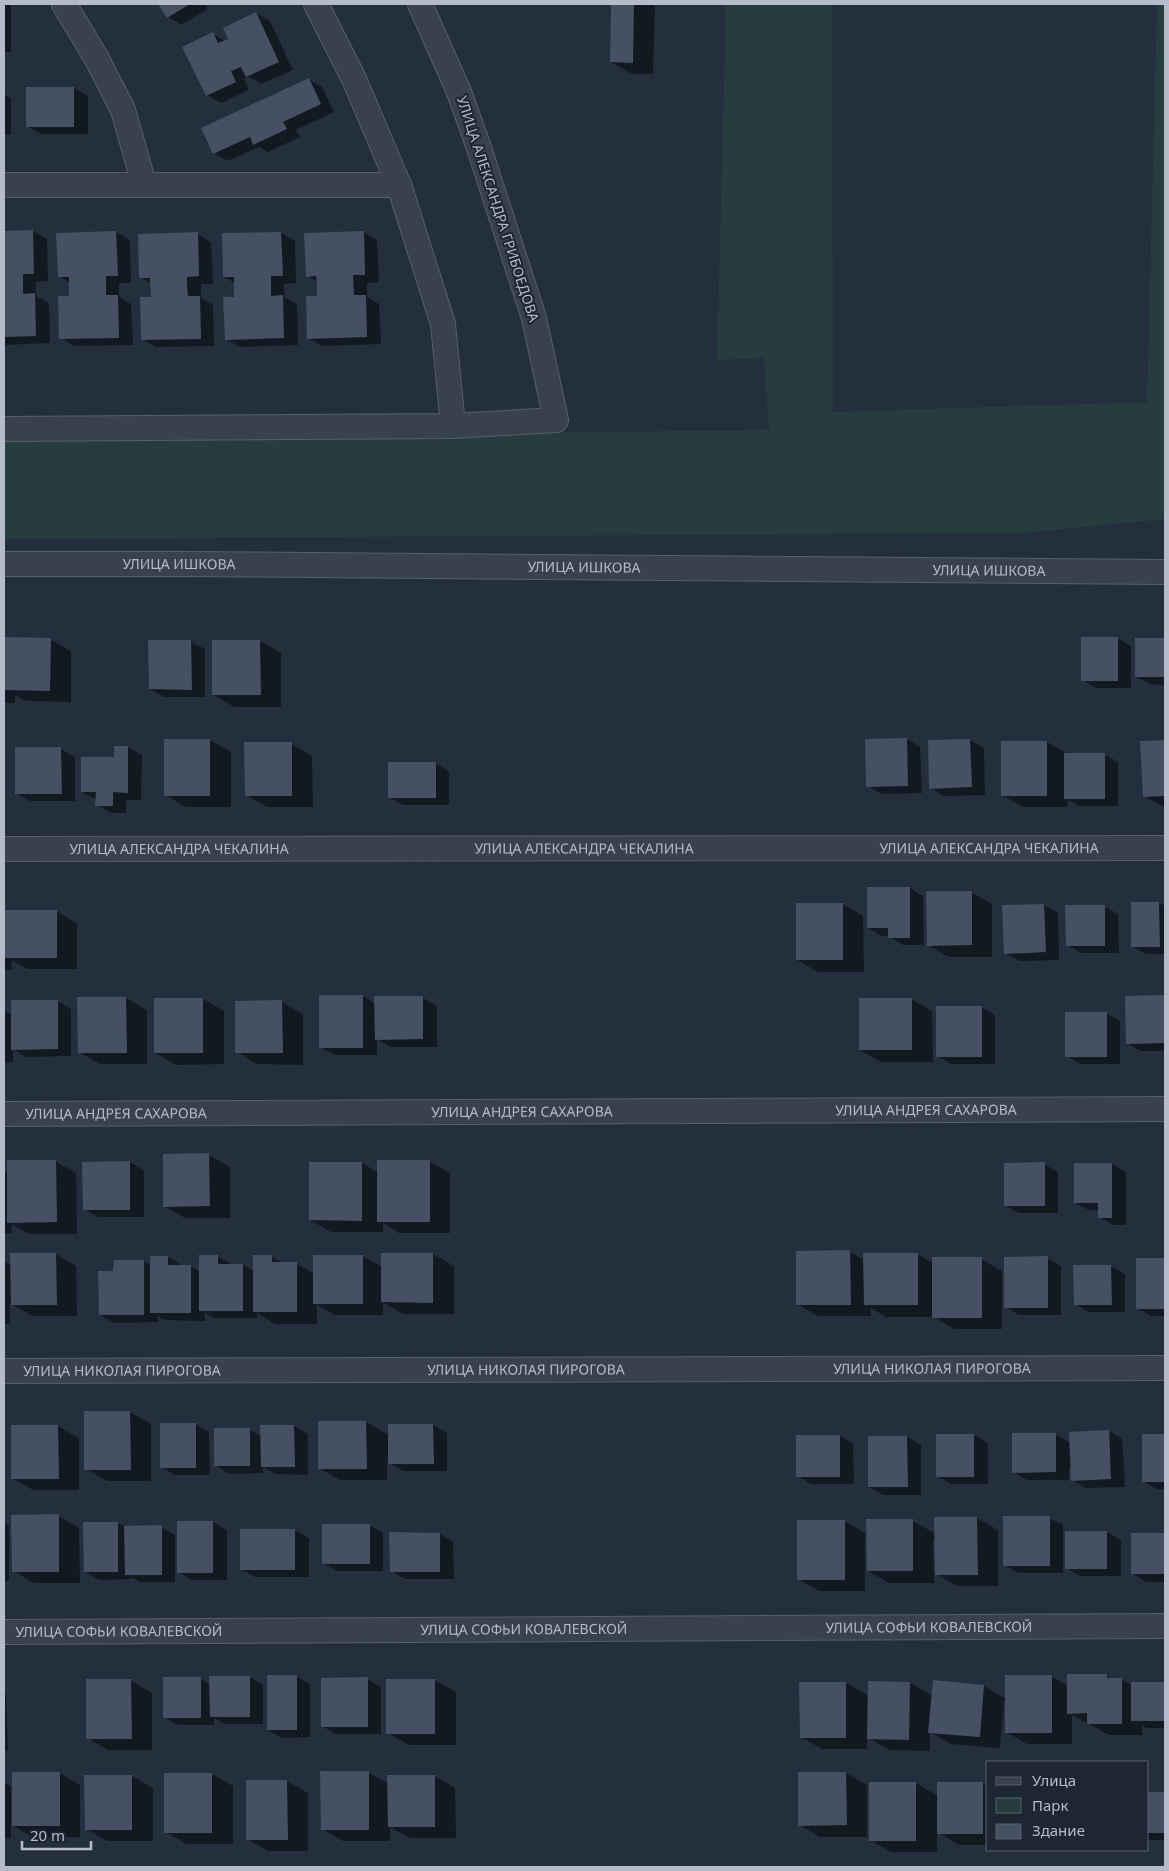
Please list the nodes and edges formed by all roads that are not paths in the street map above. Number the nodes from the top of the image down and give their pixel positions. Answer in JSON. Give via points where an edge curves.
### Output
{"nodes":[{"id":1,"x":64,"y":4,"type":"edge"},
{"id":2,"x":316,"y":4,"type":"edge"},
{"id":3,"x":420,"y":4,"type":"edge"},
{"id":4,"x":144,"y":184,"type":"junction"},
{"id":5,"x":4,"y":185,"type":"edge"},
{"id":6,"x":399,"y":185,"type":"junction"},
{"id":7,"x":453,"y":426,"type":"junction"},
{"id":8,"x":4,"y":429,"type":"edge"},
{"id":9,"x":4,"y":564,"type":"edge"},
{"id":10,"x":1165,"y":572,"type":"edge"},
{"id":11,"x":1165,"y":848,"type":"edge"},
{"id":12,"x":4,"y":850,"type":"edge"},
{"id":13,"x":1165,"y":1109,"type":"edge"},
{"id":14,"x":4,"y":1114,"type":"edge"},
{"id":15,"x":1165,"y":1368,"type":"edge"},
{"id":16,"x":4,"y":1371,"type":"edge"},
{"id":17,"x":1165,"y":1626,"type":"edge"},
{"id":18,"x":4,"y":1632,"type":"edge"}],
"edges":[{"from":1,"to":4,"type":"street","via":[[123,110]]},
{"from":2,"to":6,"type":"street","via":[[354,79]]},
{"from":3,"to":7,"type":"street","name":"УЛИЦА АЛЕКСАНДРА ГРИБОЕДОВА","via":[[459,92],[481,154],[534,318],[556,420]]},
{"from":4,"to":5,"type":"street"},
{"from":4,"to":6,"type":"street"},
{"from":6,"to":7,"type":"street","via":[[443,324]]},
{"from":7,"to":8,"type":"street"},
{"from":9,"to":10,"type":"street","name":"УЛИЦА ИШКОВА"},
{"from":11,"to":12,"type":"street","name":"УЛИЦА АЛЕКСАНДРА ЧЕКАЛИНА"},
{"from":13,"to":14,"type":"street","name":"УЛИЦА АНДРЕЯ САХАРОВА"},
{"from":15,"to":16,"type":"street","name":"УЛИЦА НИКОЛАЯ ПИРОГОВА"},
{"from":17,"to":18,"type":"street","name":"УЛИЦА СОФЬИ КОВАЛЕВСКОЙ"}]}
